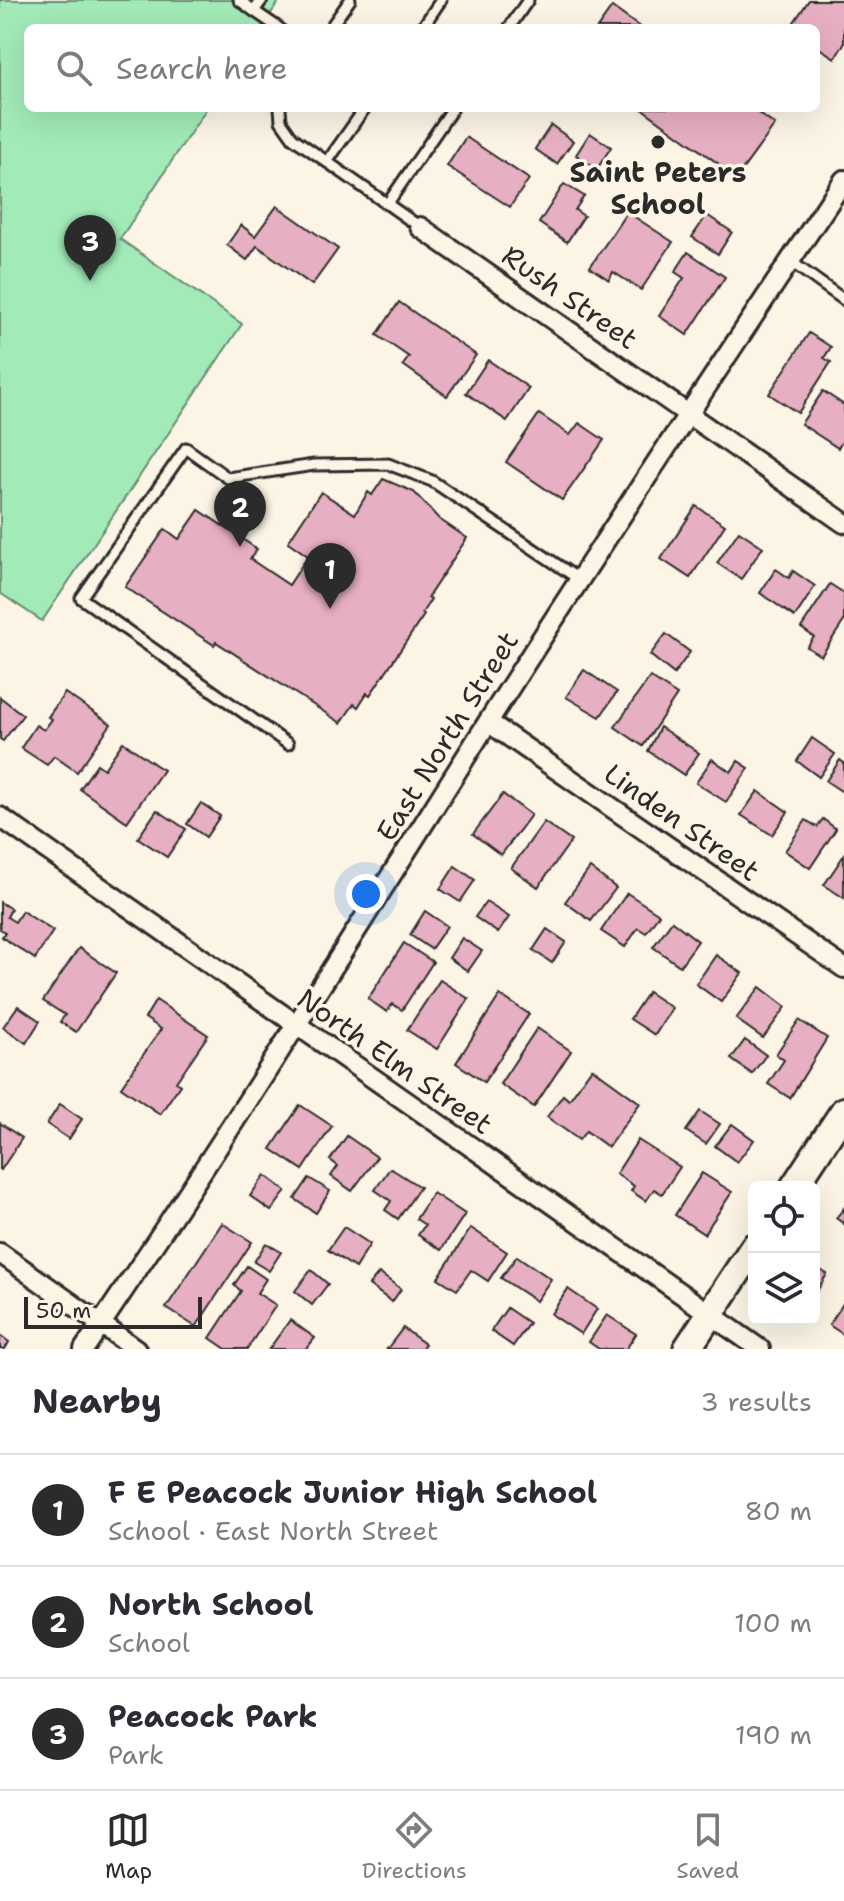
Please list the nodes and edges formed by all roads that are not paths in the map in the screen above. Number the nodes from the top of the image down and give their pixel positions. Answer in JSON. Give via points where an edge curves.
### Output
{"nodes":[{"id":1,"x":239,"y":0,"type":"edge"},
{"id":2,"x":262,"y":0,"type":"edge"},
{"id":3,"x":350,"y":0,"type":"edge"},
{"id":4,"x":441,"y":0,"type":"edge"},
{"id":5,"x":528,"y":0,"type":"edge"},
{"id":6,"x":254,"y":11,"type":"junction"},
{"id":7,"x":273,"y":24,"type":"edge"},
{"id":8,"x":333,"y":24,"type":"edge"},
{"id":9,"x":425,"y":24,"type":"edge"},
{"id":10,"x":512,"y":24,"type":"edge"},
{"id":11,"x":280,"y":112,"type":"edge"},
{"id":12,"x":362,"y":112,"type":"edge"},
{"id":13,"x":450,"y":112,"type":"edge"},
{"id":14,"x":327,"y":162,"type":"junction"},
{"id":15,"x":844,"y":180,"type":"edge"},
{"id":16,"x":388,"y":203,"type":"junction"},
{"id":17,"x":420,"y":227,"type":"joint"},
{"id":18,"x":790,"y":261,"type":"junction"},
{"id":19,"x":844,"y":300,"type":"edge"},
{"id":20,"x":688,"y":414,"type":"junction"},
{"id":21,"x":844,"y":523,"type":"edge"},
{"id":22,"x":580,"y":580,"type":"junction"},
{"id":23,"x":488,"y":722,"type":"junction"},
{"id":24,"x":288,"y":744,"type":"dead end"},
{"id":25,"x":0,"y":817,"type":"edge"},
{"id":26,"x":844,"y":968,"type":"edge"},
{"id":27,"x":296,"y":1026,"type":"junction"},
{"id":28,"x":844,"y":1111,"type":"edge"},
{"id":29,"x":798,"y":1181,"type":"edge"},
{"id":30,"x":0,"y":1253,"type":"edge"},
{"id":31,"x":750,"y":1253,"type":"edge"},
{"id":32,"x":710,"y":1314,"type":"junction"},
{"id":33,"x":101,"y":1324,"type":"junction"},
{"id":34,"x":84,"y":1349,"type":"edge"},
{"id":35,"x":136,"y":1349,"type":"edge"},
{"id":36,"x":687,"y":1349,"type":"edge"},
{"id":37,"x":760,"y":1349,"type":"edge"}],
"edges":[{"from":1,"to":6,"type":"lane"},
{"from":2,"to":6,"type":"lane"},
{"from":3,"to":8,"type":"lane"},
{"from":4,"to":9,"type":"lane"},
{"from":5,"to":10,"type":"lane"},
{"from":6,"to":7,"type":"lane"},
{"from":11,"to":14,"type":"lane","via":[[293,138]]},
{"from":12,"to":14,"type":"lane"},
{"from":13,"to":16,"type":"lane"},
{"from":14,"to":16,"type":"lane"},
{"from":15,"to":18,"type":"street","name":"East North Street"},
{"from":16,"to":17,"type":"lane"},
{"from":17,"to":20,"type":"street","name":"Rush Street"},
{"from":18,"to":19,"type":"lane"},
{"from":18,"to":20,"type":"street","name":"East North Street"},
{"from":20,"to":21,"type":"street","name":"Rush Street"},
{"from":20,"to":22,"type":"street","name":"East North Street"},
{"from":22,"to":23,"type":"street","name":"East North Street"},
{"from":22,"to":24,"type":"lane","via":[[432,481],[388,464],[314,465],[228,478],[186,448],[81,598]]},
{"from":23,"to":26,"type":"street","name":"Linden Street"},
{"from":23,"to":27,"type":"street","name":"East North Street"},
{"from":25,"to":27,"type":"street","name":"North Elm Street"},
{"from":27,"to":32,"type":"street","name":"North Elm Street"},
{"from":27,"to":33,"type":"street","name":"East North Street"},
{"from":28,"to":29,"type":"street"},
{"from":30,"to":33,"type":"street"},
{"from":31,"to":32,"type":"street"},
{"from":32,"to":36,"type":"street"},
{"from":32,"to":37,"type":"street","name":"North Elm Street"},
{"from":33,"to":34,"type":"street","name":"East North Street"},
{"from":33,"to":35,"type":"street"}]}
